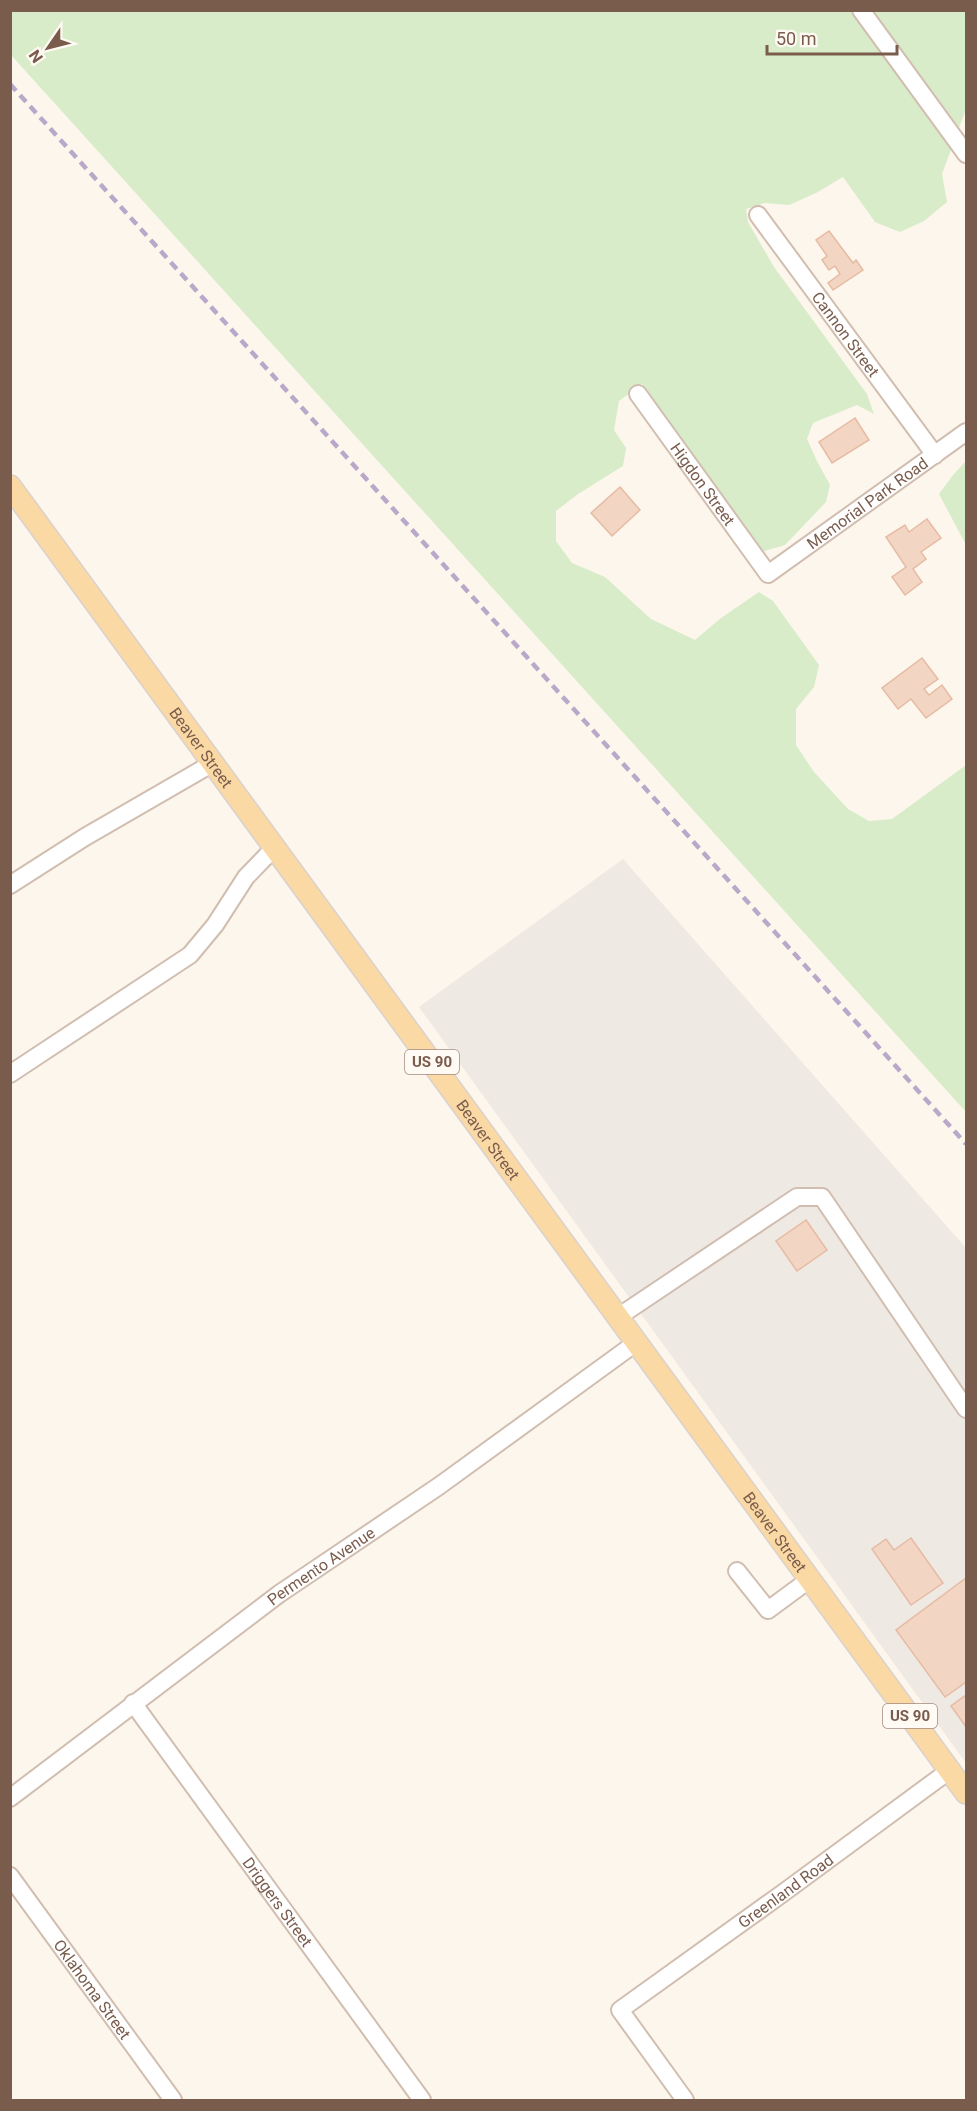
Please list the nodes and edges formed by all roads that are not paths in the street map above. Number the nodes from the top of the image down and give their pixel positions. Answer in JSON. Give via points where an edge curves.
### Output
{"nodes":[{"id":1,"x":861,"y":10,"type":"edge"},
{"id":2,"x":966,"y":154,"type":"edge"},
{"id":3,"x":758,"y":215,"type":"dead end"},
{"id":4,"x":638,"y":394,"type":"dead end"},
{"id":5,"x":966,"y":432,"type":"edge"},
{"id":6,"x":935,"y":455,"type":"junction"},
{"id":7,"x":10,"y":486,"type":"edge"},
{"id":8,"x":768,"y":574,"type":"joint"},
{"id":9,"x":213,"y":763,"type":"junction"},
{"id":10,"x":275,"y":847,"type":"junction"},
{"id":11,"x":10,"y":885,"type":"edge"},
{"id":12,"x":10,"y":1074,"type":"edge"},
{"id":13,"x":618,"y":1317,"type":"junction"},
{"id":14,"x":637,"y":1342,"type":"junction"},
{"id":15,"x":966,"y":1409,"type":"edge"},
{"id":16,"x":737,"y":1571,"type":"dead end"},
{"id":17,"x":810,"y":1579,"type":"junction"},
{"id":18,"x":133,"y":1703,"type":"junction"},
{"id":19,"x":950,"y":1770,"type":"junction"},
{"id":20,"x":966,"y":1793,"type":"edge"},
{"id":21,"x":10,"y":1798,"type":"edge"},
{"id":22,"x":10,"y":1876,"type":"edge"},
{"id":23,"x":173,"y":2100,"type":"edge"},
{"id":24,"x":422,"y":2100,"type":"edge"},
{"id":25,"x":685,"y":2100,"type":"edge"}],
"edges":[{"from":1,"to":2,"type":"street"},
{"from":3,"to":6,"type":"street","name":"Cannon Street"},
{"from":4,"to":8,"type":"street","name":"Higdon Street"},
{"from":5,"to":6,"type":"street","name":"Memorial Park Road"},
{"from":6,"to":8,"type":"street","name":"Memorial Park Road"},
{"from":7,"to":9,"type":"main road","name":"Beaver Street","number":"US 90"},
{"from":9,"to":10,"type":"main road","name":"Beaver Street","number":"US 90"},
{"from":9,"to":11,"type":"street"},
{"from":10,"to":12,"type":"street","via":[[246,877],[190,955]]},
{"from":10,"to":13,"type":"main road","name":"Beaver Street","number":"US 90"},
{"from":13,"to":14,"type":"main road","name":"Beaver Street","number":"US 90"},
{"from":13,"to":15,"type":"street","via":[[797,1197],[822,1197]]},
{"from":14,"to":17,"type":"main road","name":"Beaver Street","number":"US 90"},
{"from":14,"to":18,"type":"street","name":"Permento Avenue","via":[[439,1486],[288,1588]]},
{"from":16,"to":17,"type":"street","via":[[768,1610]]},
{"from":17,"to":19,"type":"main road","name":"Beaver Street","number":"US 90"},
{"from":18,"to":21,"type":"street","name":"Permento Avenue"},
{"from":18,"to":24,"type":"street","name":"Driggers Street"},
{"from":19,"to":20,"type":"main road","name":"Beaver Street","number":"US 90"},
{"from":19,"to":25,"type":"street","name":"Greenland Road","via":[[620,2010]]},
{"from":22,"to":23,"type":"street","name":"Oklahoma Street"}]}
